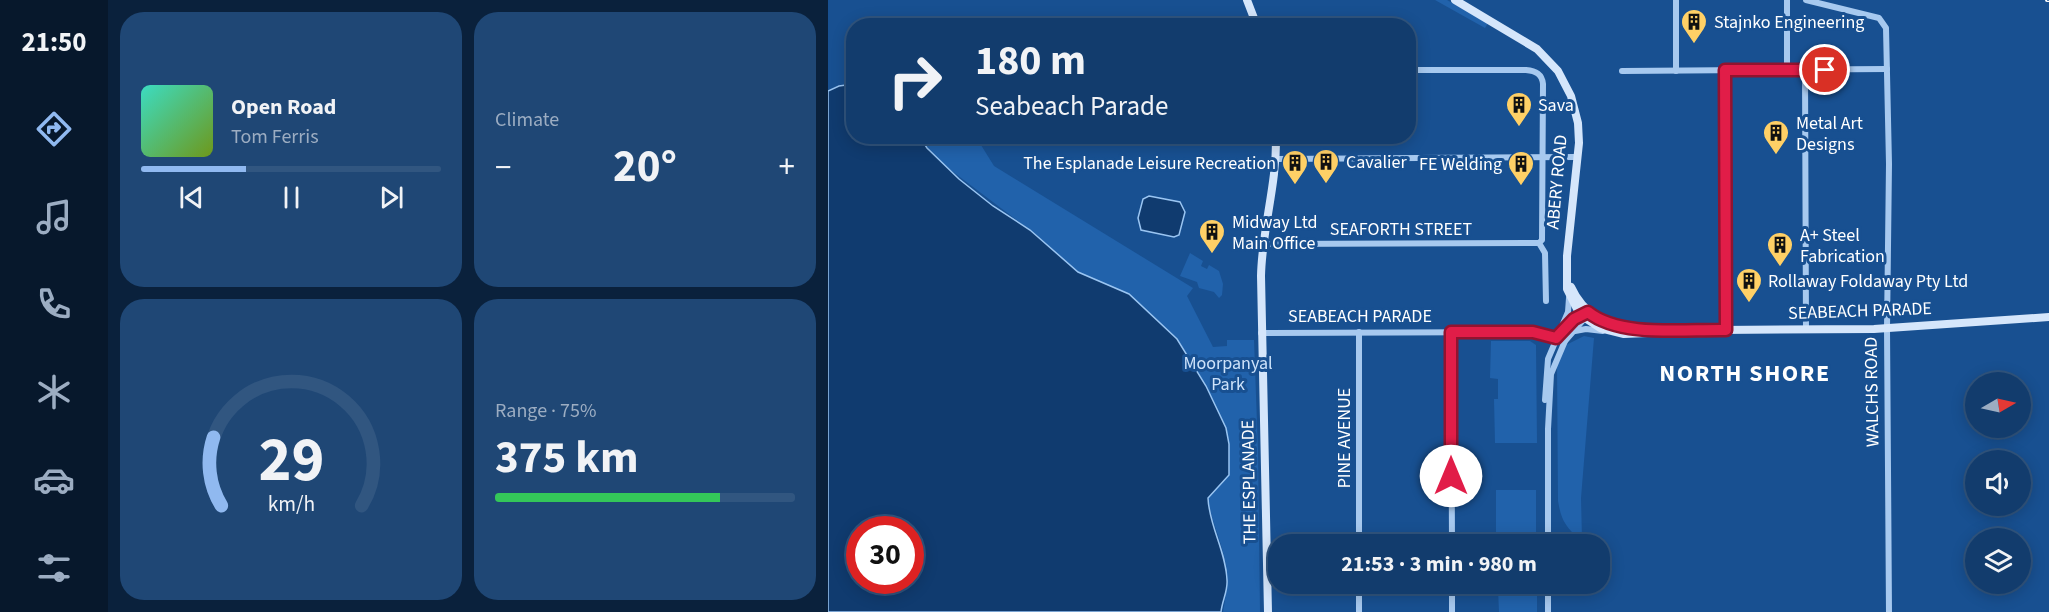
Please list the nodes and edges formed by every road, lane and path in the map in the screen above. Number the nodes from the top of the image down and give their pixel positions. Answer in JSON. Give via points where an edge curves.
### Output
{"nodes":[{"id":1,"x":1247,"y":0,"type":"edge"},
{"id":2,"x":1455,"y":0,"type":"edge"},
{"id":3,"x":1676,"y":0,"type":"edge"},
{"id":4,"x":1787,"y":0,"type":"edge"},
{"id":5,"x":1806,"y":0,"type":"edge"},
{"id":6,"x":1254,"y":18,"type":"edge"},
{"id":7,"x":1887,"y":69,"type":"junction"},
{"id":8,"x":1416,"y":70,"type":"edge"},
{"id":9,"x":1676,"y":70,"type":"junction"},
{"id":10,"x":1725,"y":70,"type":"junction"},
{"id":11,"x":1787,"y":70,"type":"junction"},
{"id":12,"x":1805,"y":70,"type":"junction"},
{"id":13,"x":1622,"y":71,"type":"dead end"},
{"id":14,"x":1276,"y":144,"type":"edge"},
{"id":15,"x":1578,"y":157,"type":"junction"},
{"id":16,"x":1542,"y":158,"type":"junction"},
{"id":17,"x":1276,"y":159,"type":"junction"},
{"id":18,"x":1539,"y":243,"type":"junction"},
{"id":19,"x":1263,"y":244,"type":"junction"},
{"id":20,"x":1567,"y":267,"type":"junction"},
{"id":21,"x":1569,"y":297,"type":"junction"},
{"id":22,"x":1546,"y":301,"type":"dead end"},
{"id":23,"x":1585,"y":315,"type":"junction"},
{"id":24,"x":2049,"y":316,"type":"edge"},
{"id":25,"x":1887,"y":328,"type":"junction"},
{"id":26,"x":1726,"y":330,"type":"junction"},
{"id":27,"x":1806,"y":330,"type":"junction"},
{"id":28,"x":1673,"y":331,"type":"junction"},
{"id":29,"x":1359,"y":332,"type":"junction"},
{"id":30,"x":1451,"y":332,"type":"junction"},
{"id":31,"x":1613,"y":332,"type":"junction"},
{"id":32,"x":1261,"y":333,"type":"junction"},
{"id":33,"x":1571,"y":333,"type":"junction"},
{"id":34,"x":1556,"y":338,"type":"junction"},
{"id":35,"x":1565,"y":341,"type":"junction"},
{"id":36,"x":1548,"y":429,"type":"junction"},
{"id":37,"x":1359,"y":534,"type":"edge"},
{"id":38,"x":1452,"y":534,"type":"edge"},
{"id":39,"x":1548,"y":534,"type":"edge"},
{"id":40,"x":1359,"y":594,"type":"edge"},
{"id":41,"x":1452,"y":594,"type":"edge"},
{"id":42,"x":1548,"y":594,"type":"edge"},
{"id":43,"x":1268,"y":612,"type":"edge"},
{"id":44,"x":1359,"y":612,"type":"edge"},
{"id":45,"x":1452,"y":612,"type":"edge"},
{"id":46,"x":1548,"y":612,"type":"edge"},
{"id":47,"x":1889,"y":612,"type":"edge"}],
"edges":[{"from":1,"to":6,"type":"main road"},
{"from":2,"to":15,"type":"main road","name":"ABERY ROAD","via":[[1531,44],[1558,71],[1577,116]]},
{"from":3,"to":9,"type":"street"},
{"from":4,"to":11,"type":"street"},
{"from":5,"to":7,"type":"street","name":"WALCHS ROAD","via":[[1879,18],[1886,28]]},
{"from":7,"to":12,"type":"street"},
{"from":7,"to":25,"type":"street","name":"WALCHS ROAD"},
{"from":8,"to":16,"type":"street","via":[[1535,71],[1543,84]]},
{"from":9,"to":10,"type":"street"},
{"from":9,"to":13,"type":"street"},
{"from":10,"to":11,"type":"street"},
{"from":10,"to":26,"type":"street"},
{"from":11,"to":12,"type":"street"},
{"from":12,"to":27,"type":"street"},
{"from":14,"to":17,"type":"main road","name":"THE ESPLANADE"},
{"from":15,"to":16,"type":"street"},
{"from":15,"to":20,"type":"main road","name":"ABERY ROAD"},
{"from":16,"to":17,"type":"street"},
{"from":16,"to":18,"type":"street"},
{"from":17,"to":19,"type":"main road","name":"THE ESPLANADE"},
{"from":18,"to":19,"type":"street","name":"SEAFORTH STREET"},
{"from":18,"to":22,"type":"street","via":[[1545,254]]},
{"from":19,"to":32,"type":"main road","name":"THE ESPLANADE"},
{"from":20,"to":21,"type":"main road","name":"ABERY ROAD"},
{"from":20,"to":23,"type":"main road","name":"SEABEACH PARADE","via":[[1573,292]]},
{"from":21,"to":23,"type":"main road"},
{"from":21,"to":34,"type":"street","via":[[1568,312]]},
{"from":23,"to":28,"type":"main road","name":"SEABEACH PARADE","via":[[1612,325]]},
{"from":23,"to":31,"type":"main road","name":"SEABEACH PARADE","via":[[1600,328]]},
{"from":23,"to":33,"type":"street"},
{"from":23,"to":34,"type":"street"},
{"from":24,"to":25,"type":"main road","name":"SEABEACH PARADE"},
{"from":25,"to":27,"type":"main road","name":"SEABEACH PARADE"},
{"from":25,"to":47,"type":"street","name":"WALCHS ROAD"},
{"from":26,"to":27,"type":"main road","name":"SEABEACH PARADE"},
{"from":26,"to":28,"type":"main road","name":"SEABEACH PARADE"},
{"from":28,"to":31,"type":"main road","name":"SEABEACH PARADE"},
{"from":29,"to":30,"type":"street","name":"SEABEACH PARADE"},
{"from":29,"to":32,"type":"street","name":"SEABEACH PARADE"},
{"from":29,"to":37,"type":"street","name":"PINE AVENUE"},
{"from":30,"to":34,"type":"street","name":"SEABEACH PARADE","via":[[1533,332]]},
{"from":30,"to":38,"type":"street"},
{"from":31,"to":33,"type":"street","via":[[1586,329]]},
{"from":32,"to":43,"type":"main road","name":"THE ESPLANADE"},
{"from":33,"to":35,"type":"street"},
{"from":34,"to":35,"type":"street","name":"SEABEACH PARADE"},
{"from":34,"to":36,"type":"street","via":[[1546,372]]},
{"from":35,"to":36,"type":"street","via":[[1551,374]]},
{"from":36,"to":39,"type":"street"},
{"from":40,"to":44,"type":"street"},
{"from":41,"to":45,"type":"street"},
{"from":42,"to":46,"type":"street"}]}
